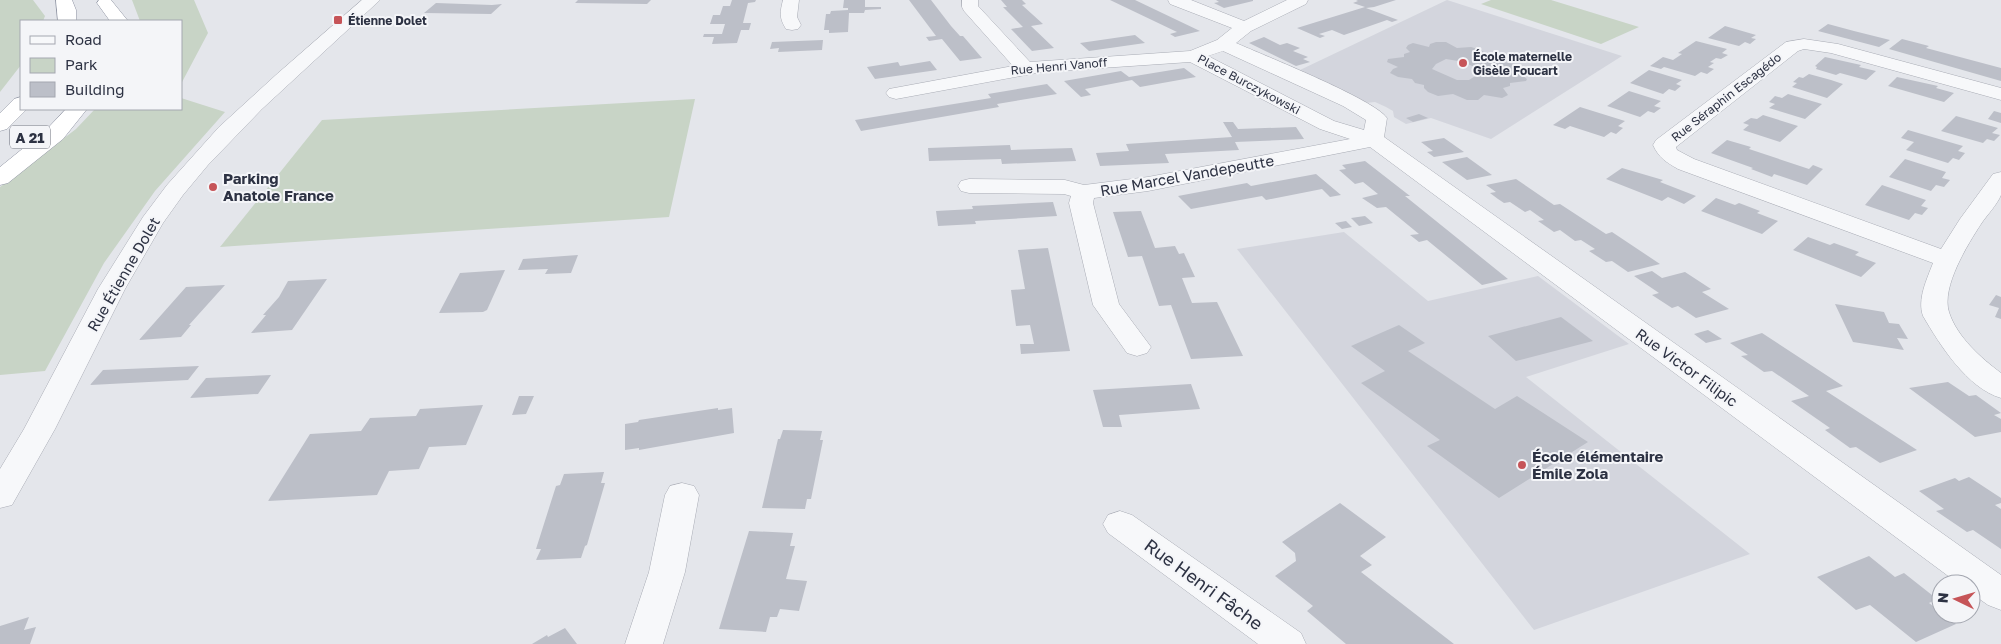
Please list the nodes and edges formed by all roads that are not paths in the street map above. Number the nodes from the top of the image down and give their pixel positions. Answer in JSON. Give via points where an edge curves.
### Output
{"nodes":[{"id":1,"x":64,"y":0,"type":"edge"},
{"id":2,"x":372,"y":0,"type":"edge"},
{"id":3,"x":791,"y":0,"type":"edge"},
{"id":4,"x":970,"y":0,"type":"edge"},
{"id":5,"x":1176,"y":0,"type":"edge"},
{"id":6,"x":1300,"y":0,"type":"edge"},
{"id":7,"x":105,"y":2,"type":"edge"},
{"id":8,"x":67,"y":20,"type":"edge"},
{"id":9,"x":106,"y":20,"type":"edge"},
{"id":10,"x":118,"y":20,"type":"edge"},
{"id":11,"x":792,"y":26,"type":"dead end"},
{"id":12,"x":1245,"y":27,"type":"junction"},
{"id":13,"x":1224,"y":44,"type":"junction"},
{"id":14,"x":1193,"y":56,"type":"junction"},
{"id":15,"x":1025,"y":68,"type":"junction"},
{"id":16,"x":896,"y":93,"type":"dead end"},
{"id":17,"x":2001,"y":94,"type":"edge"},
{"id":18,"x":20,"y":104,"type":"edge"},
{"id":19,"x":56,"y":110,"type":"edge"},
{"id":20,"x":76,"y":110,"type":"edge"},
{"id":21,"x":0,"y":125,"type":"edge"},
{"id":22,"x":1373,"y":140,"type":"junction"},
{"id":23,"x":0,"y":160,"type":"edge"},
{"id":24,"x":0,"y":178,"type":"edge"},
{"id":25,"x":2001,"y":179,"type":"edge"},
{"id":26,"x":969,"y":186,"type":"dead end"},
{"id":27,"x":1084,"y":192,"type":"junction"},
{"id":28,"x":1948,"y":260,"type":"junction"},
{"id":29,"x":1137,"y":347,"type":"dead end"},
{"id":30,"x":2001,"y":388,"type":"edge"},
{"id":31,"x":682,"y":495,"type":"dead end"},
{"id":32,"x":0,"y":496,"type":"edge"},
{"id":33,"x":1120,"y":524,"type":"dead end"},
{"id":34,"x":2001,"y":595,"type":"edge"},
{"id":35,"x":644,"y":644,"type":"edge"},
{"id":36,"x":1287,"y":644,"type":"edge"}],
"edges":[{"from":1,"to":8,"type":"highway"},
{"from":2,"to":32,"type":"street","name":"Rue Étienne Dolet","via":[[229,129],[183,180],[152,221],[120,272],[38,432]]},
{"from":3,"to":11,"type":"street","via":[[788,17]]},
{"from":4,"to":15,"type":"street","via":[[970,7]]},
{"from":5,"to":12,"type":"street"},
{"from":6,"to":12,"type":"street"},
{"from":7,"to":9,"type":"highway"},
{"from":7,"to":10,"type":"highway"},
{"from":12,"to":13,"type":"street"},
{"from":13,"to":14,"type":"street","name":"Place Burczykowski"},
{"from":13,"to":22,"type":"street","name":"Place Burczykowski","via":[[1371,112],[1377,118]]},
{"from":14,"to":15,"type":"street","name":"Rue Henri Vanoff"},
{"from":14,"to":22,"type":"street","name":"Place Burczykowski","via":[[1327,124]]},
{"from":15,"to":16,"type":"street","name":"Rue Henri Vanoff"},
{"from":17,"to":28,"type":"street","name":"Rue Séraphin Escagédo","via":[[1832,48],[1798,45],[1792,46],[1664,145],[1668,154],[1686,164]]},
{"from":18,"to":21,"type":"highway","number":"A 21"},
{"from":19,"to":23,"type":"highway","number":"A 21","via":[[28,139]]},
{"from":20,"to":24,"type":"highway","via":[[54,134]]},
{"from":22,"to":27,"type":"street","name":"Rue Marcel Vandepeutte","via":[[1148,184]]},
{"from":22,"to":34,"type":"street","name":"Rue Victor Filipic"},
{"from":25,"to":28,"type":"street"},
{"from":26,"to":27,"type":"street","name":"Rue Marcel Vandepeutte","via":[[1064,187]]},
{"from":27,"to":29,"type":"street","via":[[1081,202],[1106,305]]},
{"from":28,"to":30,"type":"street","via":[[1935,289],[1935,312],[1952,344]]},
{"from":31,"to":35,"type":"street","via":[[666,572]]},
{"from":33,"to":36,"type":"street","name":"Rue Henri Fâche"}]}
